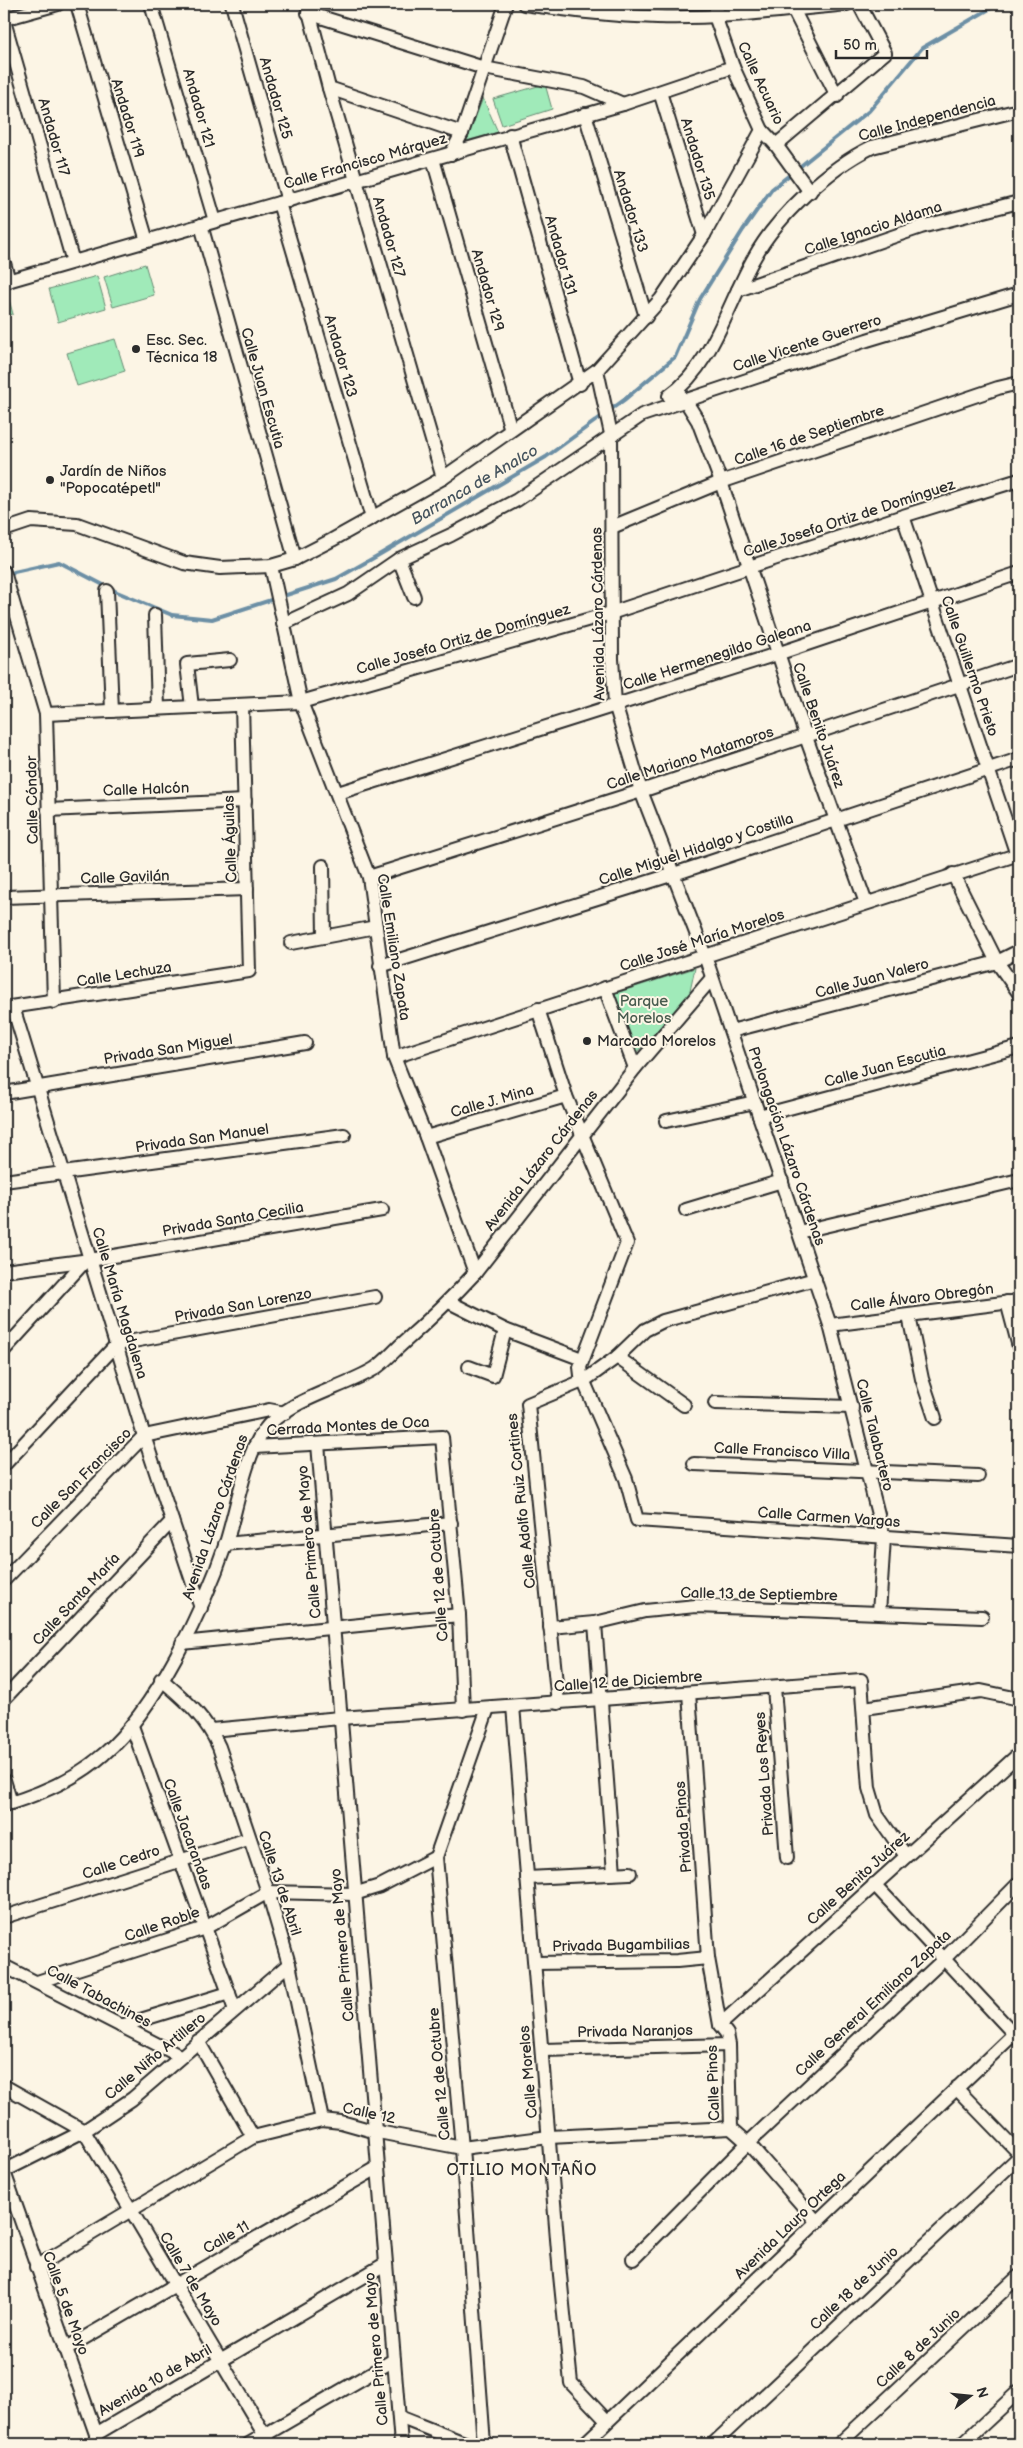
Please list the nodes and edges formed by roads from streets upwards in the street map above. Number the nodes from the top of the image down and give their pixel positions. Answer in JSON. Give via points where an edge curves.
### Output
{"nodes":[{"id":1,"x":58,"y":4,"type":"edge"},
{"id":2,"x":77,"y":4,"type":"edge"},
{"id":3,"x":151,"y":4,"type":"edge"},
{"id":4,"x":232,"y":4,"type":"edge"},
{"id":5,"x":506,"y":4,"type":"edge"},
{"id":6,"x":524,"y":4,"type":"edge"},
{"id":7,"x":847,"y":4,"type":"edge"},
{"id":8,"x":859,"y":4,"type":"edge"},
{"id":9,"x":307,"y":8,"type":"edge"},
{"id":10,"x":792,"y":9,"type":"junction"},
{"id":11,"x":716,"y":10,"type":"edge"},
{"id":12,"x":4,"y":20,"type":"edge"},
{"id":13,"x":733,"y":67,"type":"junction"},
{"id":14,"x":484,"y":68,"type":"junction"},
{"id":15,"x":329,"y":88,"type":"junction"},
{"id":16,"x":660,"y":92,"type":"junction"},
{"id":17,"x":836,"y":96,"type":"junction"},
{"id":18,"x":623,"y":104,"type":"junction"},
{"id":19,"x":1019,"y":110,"type":"edge"},
{"id":20,"x":585,"y":114,"type":"junction"},
{"id":21,"x":762,"y":130,"type":"junction"},
{"id":22,"x":462,"y":133,"type":"junction"},
{"id":23,"x":510,"y":135,"type":"junction"},
{"id":24,"x":780,"y":150,"type":"junction"},
{"id":25,"x":451,"y":154,"type":"junction"},
{"id":26,"x":433,"y":159,"type":"junction"},
{"id":27,"x":356,"y":181,"type":"junction"},
{"id":28,"x":807,"y":188,"type":"junction"},
{"id":29,"x":284,"y":202,"type":"junction"},
{"id":30,"x":1019,"y":202,"type":"edge"},
{"id":31,"x":215,"y":222,"type":"junction"},
{"id":32,"x":201,"y":225,"type":"junction"},
{"id":33,"x":704,"y":235,"type":"junction"},
{"id":34,"x":147,"y":241,"type":"junction"},
{"id":35,"x":73,"y":262,"type":"junction"},
{"id":36,"x":4,"y":263,"type":"edge"},
{"id":37,"x":6,"y":281,"type":"edge"},
{"id":38,"x":738,"y":290,"type":"junction"},
{"id":39,"x":1019,"y":294,"type":"edge"},
{"id":40,"x":646,"y":317,"type":"junction"},
{"id":41,"x":598,"y":374,"type":"junction"},
{"id":42,"x":1019,"y":383,"type":"edge"},
{"id":43,"x":580,"y":384,"type":"junction"},
{"id":44,"x":676,"y":392,"type":"junction"},
{"id":45,"x":685,"y":400,"type":"junction"},
{"id":46,"x":642,"y":415,"type":"junction"},
{"id":47,"x":610,"y":429,"type":"junction"},
{"id":48,"x":511,"y":430,"type":"junction"},
{"id":49,"x":443,"y":478,"type":"junction"},
{"id":50,"x":1019,"y":480,"type":"edge"},
{"id":51,"x":721,"y":482,"type":"junction"},
{"id":52,"x":903,"y":516,"type":"junction"},
{"id":53,"x":372,"y":518,"type":"junction"},
{"id":54,"x":612,"y":527,"type":"junction"},
{"id":55,"x":4,"y":530,"type":"edge"},
{"id":56,"x":295,"y":559,"type":"junction"},
{"id":57,"x":399,"y":559,"type":"junction"},
{"id":58,"x":271,"y":566,"type":"junction"},
{"id":59,"x":749,"y":567,"type":"junction"},
{"id":60,"x":4,"y":572,"type":"edge"},
{"id":61,"x":1019,"y":573,"type":"edge"},
{"id":62,"x":107,"y":591,"type":"dead end"},
{"id":63,"x":414,"y":597,"type":"dead end"},
{"id":64,"x":931,"y":601,"type":"junction"},
{"id":65,"x":611,"y":613,"type":"junction"},
{"id":66,"x":155,"y":615,"type":"dead end"},
{"id":67,"x":283,"y":624,"type":"junction"},
{"id":68,"x":777,"y":654,"type":"junction"},
{"id":69,"x":230,"y":660,"type":"dead end"},
{"id":70,"x":1019,"y":665,"type":"edge"},
{"id":71,"x":960,"y":684,"type":"junction"},
{"id":72,"x":301,"y":702,"type":"junction"},
{"id":73,"x":615,"y":704,"type":"junction"},
{"id":74,"x":242,"y":705,"type":"junction"},
{"id":75,"x":192,"y":707,"type":"junction"},
{"id":76,"x":158,"y":708,"type":"junction"},
{"id":77,"x":112,"y":711,"type":"junction"},
{"id":78,"x":46,"y":714,"type":"junction"},
{"id":79,"x":806,"y":737,"type":"junction"},
{"id":80,"x":1019,"y":759,"type":"edge"},
{"id":81,"x":988,"y":768,"type":"junction"},
{"id":82,"x":641,"y":791,"type":"junction"},
{"id":83,"x":338,"y":793,"type":"junction"},
{"id":84,"x":245,"y":801,"type":"junction"},
{"id":85,"x":48,"y":810,"type":"junction"},
{"id":86,"x":836,"y":821,"type":"junction"},
{"id":87,"x":1018,"y":855,"type":"edge"},
{"id":88,"x":324,"y":866,"type":"dead end"},
{"id":89,"x":674,"y":874,"type":"junction"},
{"id":90,"x":952,"y":874,"type":"junction"},
{"id":91,"x":369,"y":877,"type":"junction"},
{"id":92,"x":247,"y":889,"type":"junction"},
{"id":93,"x":51,"y":896,"type":"junction"},
{"id":94,"x":4,"y":897,"type":"edge"},
{"id":95,"x":866,"y":903,"type":"junction"},
{"id":96,"x":376,"y":927,"type":"junction"},
{"id":97,"x":324,"y":937,"type":"junction"},
{"id":98,"x":291,"y":943,"type":"dead end"},
{"id":99,"x":1019,"y":951,"type":"edge"},
{"id":100,"x":705,"y":956,"type":"junction"},
{"id":101,"x":997,"y":962,"type":"junction"},
{"id":102,"x":380,"y":966,"type":"junction"},
{"id":103,"x":249,"y":971,"type":"joint"},
{"id":104,"x":712,"y":978,"type":"junction"},
{"id":105,"x":605,"y":988,"type":"junction"},
{"id":106,"x":1019,"y":993,"type":"edge"},
{"id":107,"x":54,"y":1002,"type":"junction"},
{"id":108,"x":8,"y":1008,"type":"edge"},
{"id":109,"x":538,"y":1009,"type":"junction"},
{"id":110,"x":731,"y":1031,"type":"junction"},
{"id":111,"x":306,"y":1043,"type":"dead end"},
{"id":112,"x":1019,"y":1047,"type":"edge"},
{"id":113,"x":394,"y":1057,"type":"junction"},
{"id":114,"x":635,"y":1068,"type":"junction"},
{"id":115,"x":36,"y":1087,"type":"junction"},
{"id":116,"x":4,"y":1093,"type":"edge"},
{"id":117,"x":566,"y":1096,"type":"junction"},
{"id":118,"x":755,"y":1102,"type":"junction"},
{"id":119,"x":759,"y":1116,"type":"junction"},
{"id":120,"x":666,"y":1121,"type":"dead end"},
{"id":121,"x":581,"y":1134,"type":"junction"},
{"id":122,"x":344,"y":1135,"type":"dead end"},
{"id":123,"x":426,"y":1137,"type":"junction"},
{"id":124,"x":63,"y":1173,"type":"junction"},
{"id":125,"x":1019,"y":1180,"type":"edge"},
{"id":126,"x":4,"y":1181,"type":"edge"},
{"id":127,"x":782,"y":1181,"type":"junction"},
{"id":128,"x":382,"y":1210,"type":"dead end"},
{"id":129,"x":686,"y":1210,"type":"dead end"},
{"id":130,"x":799,"y":1232,"type":"junction"},
{"id":131,"x":88,"y":1260,"type":"junction"},
{"id":132,"x":4,"y":1271,"type":"edge"},
{"id":133,"x":475,"y":1273,"type":"junction"},
{"id":134,"x":815,"y":1280,"type":"junction"},
{"id":135,"x":375,"y":1297,"type":"dead end"},
{"id":136,"x":1013,"y":1301,"type":"edge"},
{"id":137,"x":449,"y":1302,"type":"junction"},
{"id":138,"x":909,"y":1316,"type":"junction"},
{"id":139,"x":830,"y":1324,"type":"junction"},
{"id":140,"x":505,"y":1330,"type":"junction"},
{"id":141,"x":117,"y":1344,"type":"junction"},
{"id":142,"x":1019,"y":1347,"type":"edge"},
{"id":143,"x":4,"y":1350,"type":"edge"},
{"id":144,"x":616,"y":1357,"type":"junction"},
{"id":145,"x":582,"y":1359,"type":"junction"},
{"id":146,"x":469,"y":1367,"type":"dead end"},
{"id":147,"x":585,"y":1380,"type":"junction"},
{"id":148,"x":715,"y":1403,"type":"dead end"},
{"id":149,"x":684,"y":1404,"type":"dead end"},
{"id":150,"x":852,"y":1407,"type":"junction"},
{"id":151,"x":285,"y":1413,"type":"junction"},
{"id":152,"x":935,"y":1418,"type":"dead end"},
{"id":153,"x":144,"y":1436,"type":"junction"},
{"id":154,"x":442,"y":1437,"type":"joint"},
{"id":155,"x":318,"y":1444,"type":"junction"},
{"id":156,"x":254,"y":1447,"type":"junction"},
{"id":157,"x":694,"y":1464,"type":"dead end"},
{"id":158,"x":4,"y":1465,"type":"edge"},
{"id":159,"x":868,"y":1472,"type":"junction"},
{"id":160,"x":978,"y":1476,"type":"dead end"},
{"id":161,"x":172,"y":1521,"type":"junction"},
{"id":162,"x":452,"y":1524,"type":"junction"},
{"id":163,"x":325,"y":1535,"type":"junction"},
{"id":164,"x":884,"y":1538,"type":"junction"},
{"id":165,"x":226,"y":1544,"type":"junction"},
{"id":166,"x":1019,"y":1546,"type":"edge"},
{"id":167,"x":4,"y":1580,"type":"edge"},
{"id":168,"x":201,"y":1608,"type":"junction"},
{"id":169,"x":879,"y":1613,"type":"junction"},
{"id":170,"x":459,"y":1616,"type":"junction"},
{"id":171,"x":982,"y":1617,"type":"dead end"},
{"id":172,"x":595,"y":1623,"type":"junction"},
{"id":173,"x":332,"y":1627,"type":"junction"},
{"id":174,"x":550,"y":1627,"type":"junction"},
{"id":175,"x":182,"y":1643,"type":"junction"},
{"id":176,"x":161,"y":1679,"type":"junction"},
{"id":177,"x":774,"y":1687,"type":"junction"},
{"id":178,"x":689,"y":1693,"type":"junction"},
{"id":179,"x":4,"y":1699,"type":"edge"},
{"id":180,"x":1019,"y":1699,"type":"edge"},
{"id":181,"x":602,"y":1700,"type":"junction"},
{"id":182,"x":558,"y":1703,"type":"junction"},
{"id":183,"x":513,"y":1706,"type":"junction"},
{"id":184,"x":488,"y":1708,"type":"junction"},
{"id":185,"x":864,"y":1708,"type":"junction"},
{"id":186,"x":463,"y":1710,"type":"junction"},
{"id":187,"x":340,"y":1718,"type":"junction"},
{"id":188,"x":132,"y":1726,"type":"junction"},
{"id":189,"x":211,"y":1730,"type":"junction"},
{"id":190,"x":1019,"y":1742,"type":"edge"},
{"id":191,"x":1018,"y":1755,"type":"edge"},
{"id":192,"x":4,"y":1780,"type":"edge"},
{"id":193,"x":7,"y":1804,"type":"edge"},
{"id":194,"x":248,"y":1839,"type":"junction"},
{"id":195,"x":906,"y":1856,"type":"junction"},
{"id":196,"x":436,"y":1857,"type":"junction"},
{"id":197,"x":787,"y":1858,"type":"dead end"},
{"id":198,"x":181,"y":1860,"type":"junction"},
{"id":199,"x":614,"y":1873,"type":"junction"},
{"id":200,"x":630,"y":1874,"type":"dead end"},
{"id":201,"x":527,"y":1878,"type":"junction"},
{"id":202,"x":1019,"y":1883,"type":"edge"},
{"id":203,"x":874,"y":1884,"type":"junction"},
{"id":204,"x":268,"y":1892,"type":"junction"},
{"id":205,"x":354,"y":1894,"type":"junction"},
{"id":206,"x":4,"y":1916,"type":"edge"},
{"id":207,"x":205,"y":1928,"type":"junction"},
{"id":208,"x":708,"y":1958,"type":"junction"},
{"id":209,"x":944,"y":1959,"type":"junction"},
{"id":210,"x":535,"y":1963,"type":"junction"},
{"id":211,"x":289,"y":1964,"type":"junction"},
{"id":212,"x":4,"y":1966,"type":"edge"},
{"id":213,"x":37,"y":1982,"type":"junction"},
{"id":214,"x":229,"y":1993,"type":"junction"},
{"id":215,"x":235,"y":2010,"type":"junction"},
{"id":216,"x":720,"y":2025,"type":"junction"},
{"id":217,"x":121,"y":2026,"type":"junction"},
{"id":218,"x":1017,"y":2031,"type":"edge"},
{"id":219,"x":198,"y":2041,"type":"junction"},
{"id":220,"x":729,"y":2045,"type":"junction"},
{"id":221,"x":542,"y":2050,"type":"junction"},
{"id":222,"x":180,"y":2056,"type":"junction"},
{"id":223,"x":4,"y":2086,"type":"edge"},
{"id":224,"x":956,"y":2088,"type":"junction"},
{"id":225,"x":322,"y":2120,"type":"junction"},
{"id":226,"x":731,"y":2128,"type":"junction"},
{"id":227,"x":84,"y":2131,"type":"junction"},
{"id":228,"x":373,"y":2131,"type":"junction"},
{"id":229,"x":253,"y":2137,"type":"junction"},
{"id":230,"x":549,"y":2137,"type":"junction"},
{"id":231,"x":748,"y":2144,"type":"junction"},
{"id":232,"x":462,"y":2148,"type":"junction"},
{"id":233,"x":1019,"y":2155,"type":"edge"},
{"id":234,"x":377,"y":2168,"type":"junction"},
{"id":235,"x":4,"y":2172,"type":"edge"},
{"id":236,"x":131,"y":2210,"type":"junction"},
{"id":237,"x":817,"y":2222,"type":"junction"},
{"id":238,"x":633,"y":2259,"type":"dead end"},
{"id":239,"x":385,"y":2264,"type":"junction"},
{"id":240,"x":36,"y":2267,"type":"junction"},
{"id":241,"x":1019,"y":2276,"type":"edge"},
{"id":242,"x":175,"y":2285,"type":"junction"},
{"id":243,"x":65,"y":2349,"type":"junction"},
{"id":244,"x":394,"y":2360,"type":"junction"},
{"id":245,"x":220,"y":2361,"type":"junction"},
{"id":246,"x":1019,"y":2391,"type":"edge"},
{"id":247,"x":399,"y":2417,"type":"junction"},
{"id":248,"x":607,"y":2421,"type":"junction"},
{"id":249,"x":96,"y":2439,"type":"edge"},
{"id":250,"x":267,"y":2440,"type":"edge"},
{"id":251,"x":249,"y":2444,"type":"edge"},
{"id":252,"x":401,"y":2444,"type":"edge"},
{"id":253,"x":467,"y":2444,"type":"edge"},
{"id":254,"x":484,"y":2444,"type":"edge"},
{"id":255,"x":584,"y":2444,"type":"edge"},
{"id":256,"x":713,"y":2444,"type":"edge"},
{"id":257,"x":839,"y":2444,"type":"edge"},
{"id":258,"x":962,"y":2444,"type":"edge"}],
"edges":[{"from":1,"to":12,"type":"street"},
{"from":2,"to":34,"type":"street","name":"Andador 119"},
{"from":3,"to":31,"type":"street","name":"Andador 121"},
{"from":4,"to":29,"type":"street","name":"Andador 125"},
{"from":5,"to":14,"type":"street"},
{"from":6,"to":11,"type":"street","via":[[601,14],[658,17]]},
{"from":7,"to":10,"type":"street"},
{"from":8,"to":17,"type":"street","via":[[885,53]]},
{"from":9,"to":14,"type":"street"},
{"from":9,"to":15,"type":"street","name":"Andador 127"},
{"from":10,"to":11,"type":"street"},
{"from":10,"to":17,"type":"street"},
{"from":11,"to":13,"type":"street","name":"Calle Acuario"},
{"from":12,"to":35,"type":"street","name":"Andador 117"},
{"from":13,"to":16,"type":"street","name":"Calle Francisco Márquez"},
{"from":13,"to":21,"type":"street","name":"Calle Acuario"},
{"from":14,"to":18,"type":"street","via":[[584,86]]},
{"from":14,"to":22,"type":"street"},
{"from":15,"to":22,"type":"street"},
{"from":15,"to":27,"type":"street","name":"Andador 127"},
{"from":16,"to":18,"type":"street","name":"Calle Francisco Márquez"},
{"from":16,"to":33,"type":"street","name":"Andador 135"},
{"from":17,"to":24,"type":"street"},
{"from":18,"to":20,"type":"street","name":"Calle Francisco Márquez"},
{"from":19,"to":28,"type":"street","name":"Calle Independencia","via":[[872,147],[849,158]]},
{"from":20,"to":23,"type":"street","name":"Calle Francisco Márquez"},
{"from":20,"to":40,"type":"street","name":"Andador 133"},
{"from":21,"to":24,"type":"street","name":"Calle Acuario"},
{"from":21,"to":33,"type":"street"},
{"from":22,"to":25,"type":"street"},
{"from":23,"to":25,"type":"street","name":"Calle Francisco Márquez"},
{"from":23,"to":43,"type":"street","name":"Andador 131"},
{"from":24,"to":28,"type":"street","name":"Calle Acuario"},
{"from":25,"to":26,"type":"street","name":"Calle Francisco Márquez"},
{"from":26,"to":27,"type":"street","name":"Calle Francisco Márquez"},
{"from":26,"to":48,"type":"street","name":"Andador 129"},
{"from":27,"to":29,"type":"street","name":"Calle Francisco Márquez"},
{"from":27,"to":49,"type":"street","name":"Andador 127"},
{"from":28,"to":38,"type":"street","name":"Calle Independencia","via":[[754,257]]},
{"from":29,"to":31,"type":"street","name":"Calle Francisco Márquez"},
{"from":29,"to":53,"type":"street","name":"Andador 123"},
{"from":30,"to":38,"type":"street","name":"Calle Ignacio Aldama","via":[[921,227]]},
{"from":31,"to":32,"type":"street","name":"Calle Francisco Márquez"},
{"from":32,"to":34,"type":"street","name":"Calle Francisco Márquez"},
{"from":32,"to":56,"type":"street","name":"Calle Juan Escutia"},
{"from":33,"to":40,"type":"street"},
{"from":34,"to":35,"type":"street","name":"Calle Francisco Márquez"},
{"from":35,"to":37,"type":"street","name":"Calle Francisco Márquez"},
{"from":36,"to":37,"type":"street"},
{"from":38,"to":44,"type":"street","name":"Calle Independencia","via":[[697,367]]},
{"from":39,"to":45,"type":"street","name":"Calle Vicente Guerrero"},
{"from":40,"to":41,"type":"street"},
{"from":41,"to":43,"type":"street"},
{"from":41,"to":47,"type":"street","name":"Avenida Lázaro Cárdenas"},
{"from":42,"to":51,"type":"street","name":"Calle 16 de Septiembre"},
{"from":43,"to":48,"type":"street"},
{"from":44,"to":45,"type":"street","name":"Calle Benito Juárez"},
{"from":44,"to":46,"type":"street","name":"Calle Independencia"},
{"from":45,"to":46,"type":"street","name":"Calle Vicente Guerrero"},
{"from":45,"to":51,"type":"street","name":"Calle Benito Juárez","via":[[698,421]]},
{"from":46,"to":47,"type":"street","name":"Calle Vicente Guerrero"},
{"from":47,"to":54,"type":"street","name":"Avenida Lázaro Cárdenas"},
{"from":47,"to":57,"type":"street","name":"Calle Vicente Guerrero","via":[[517,500]]},
{"from":48,"to":49,"type":"street"},
{"from":49,"to":53,"type":"street"},
{"from":50,"to":52,"type":"street","name":"Calle Josefa Ortiz de Domínguez"},
{"from":51,"to":54,"type":"street","name":"Calle 16 de Septiembre"},
{"from":51,"to":59,"type":"street","name":"Calle Benito Juárez"},
{"from":52,"to":59,"type":"street","name":"Calle Josefa Ortiz de Domínguez"},
{"from":52,"to":64,"type":"street","name":"Calle Guillermo Prieto"},
{"from":53,"to":56,"type":"street"},
{"from":54,"to":65,"type":"street","name":"Avenida Lázaro Cárdenas"},
{"from":55,"to":58,"type":"street","via":[[31,521],[77,524],[202,567]]},
{"from":56,"to":58,"type":"street"},
{"from":57,"to":63,"type":"street"},
{"from":57,"to":67,"type":"street","name":"Calle Vicente Guerrero","via":[[348,594]]},
{"from":58,"to":67,"type":"street","name":"Calle Emiliano Zapata"},
{"from":59,"to":65,"type":"street","name":"Calle Josefa Ortiz de Domínguez"},
{"from":59,"to":68,"type":"street","name":"Calle Benito Juárez"},
{"from":60,"to":78,"type":"street","name":"Calle Cóndor"},
{"from":61,"to":64,"type":"street","name":"Calle Hermenegildo Galeana"},
{"from":62,"to":77,"type":"street"},
{"from":64,"to":68,"type":"street","name":"Calle Hermenegildo Galeana"},
{"from":64,"to":71,"type":"street","name":"Calle Guillermo Prieto"},
{"from":65,"to":72,"type":"street","name":"Calle Josefa Ortiz de Domínguez"},
{"from":65,"to":73,"type":"street","name":"Avenida Lázaro Cárdenas"},
{"from":66,"to":76,"type":"street"},
{"from":67,"to":72,"type":"street","name":"Calle Emiliano Zapata"},
{"from":68,"to":73,"type":"street","name":"Calle Hermenegildo Galeana"},
{"from":68,"to":79,"type":"street","name":"Calle Benito Juárez"},
{"from":69,"to":75,"type":"street","via":[[187,664]]},
{"from":70,"to":71,"type":"street","name":"Calle Mariano Matamoros"},
{"from":71,"to":79,"type":"street","name":"Calle Mariano Matamoros"},
{"from":71,"to":81,"type":"street","name":"Calle Guillermo Prieto"},
{"from":72,"to":74,"type":"street","name":"Calle Josefa Ortiz de Domínguez"},
{"from":72,"to":83,"type":"street","name":"Calle Emiliano Zapata"},
{"from":73,"to":82,"type":"street","name":"Avenida Lázaro Cárdenas"},
{"from":73,"to":83,"type":"street","name":"Calle Hermenegildo Galeana"},
{"from":74,"to":75,"type":"street","name":"Calle Josefa Ortiz de Domínguez"},
{"from":74,"to":84,"type":"street","name":"Calle Águilas"},
{"from":75,"to":76,"type":"street","name":"Calle Josefa Ortiz de Domínguez"},
{"from":76,"to":77,"type":"street","name":"Calle Josefa Ortiz de Domínguez"},
{"from":77,"to":78,"type":"street","name":"Calle Josefa Ortiz de Domínguez"},
{"from":78,"to":85,"type":"street","name":"Calle Cóndor"},
{"from":79,"to":82,"type":"street","name":"Calle Mariano Matamoros"},
{"from":79,"to":86,"type":"street","name":"Calle Benito Juárez"},
{"from":80,"to":81,"type":"street","name":"Calle Miguel Hidalgo y Costilla"},
{"from":81,"to":86,"type":"street","name":"Calle Miguel Hidalgo y Costilla"},
{"from":81,"to":87,"type":"street","name":"Calle Guillermo Prieto"},
{"from":82,"to":89,"type":"street","name":"Avenida Lázaro Cárdenas"},
{"from":82,"to":91,"type":"street","name":"Calle Mariano Matamoros"},
{"from":83,"to":91,"type":"street","name":"Calle Emiliano Zapata"},
{"from":84,"to":85,"type":"street","name":"Calle Halcón"},
{"from":84,"to":92,"type":"street","name":"Calle Águilas"},
{"from":85,"to":93,"type":"street","name":"Calle Cóndor"},
{"from":86,"to":89,"type":"street","name":"Calle Miguel Hidalgo y Costilla"},
{"from":86,"to":95,"type":"street","name":"Calle Benito Juárez"},
{"from":87,"to":90,"type":"street","name":"Calle José María Morelos"},
{"from":88,"to":97,"type":"street"},
{"from":89,"to":100,"type":"street","name":"Avenida Lázaro Cárdenas"},
{"from":89,"to":102,"type":"street","name":"Calle Miguel Hidalgo y Costilla"},
{"from":90,"to":95,"type":"street","name":"Calle José María Morelos"},
{"from":90,"to":101,"type":"street"},
{"from":91,"to":96,"type":"street","name":"Calle Emiliano Zapata"},
{"from":92,"to":93,"type":"street","name":"Calle Gavilán"},
{"from":92,"to":103,"type":"street","name":"Calle Águilas"},
{"from":93,"to":94,"type":"street","name":"Calle Gavilán"},
{"from":93,"to":107,"type":"street","name":"Calle Cóndor"},
{"from":95,"to":100,"type":"street","name":"Calle José María Morelos"},
{"from":96,"to":97,"type":"street"},
{"from":96,"to":102,"type":"street","name":"Calle Emiliano Zapata"},
{"from":97,"to":98,"type":"street"},
{"from":99,"to":101,"type":"street","name":"Calle Juan Valero"},
{"from":100,"to":104,"type":"street","name":"Avenida Lázaro Cárdenas"},
{"from":100,"to":105,"type":"street","name":"Calle José María Morelos"},
{"from":101,"to":106,"type":"street"},
{"from":101,"to":110,"type":"street","name":"Calle Juan Valero"},
{"from":102,"to":113,"type":"street","name":"Calle Emiliano Zapata"},
{"from":103,"to":107,"type":"street","name":"Calle Lechuza"},
{"from":104,"to":110,"type":"street","name":"Prolongación Lázaro Cárdenas"},
{"from":104,"to":114,"type":"street","name":"Avenida Lázaro Cárdenas"},
{"from":105,"to":109,"type":"street","name":"Calle José María Morelos"},
{"from":105,"to":114,"type":"street"},
{"from":107,"to":108,"type":"street","name":"Calle Lechuza"},
{"from":108,"to":115,"type":"street","name":"Calle María Magdalena"},
{"from":109,"to":113,"type":"street","name":"Calle José María Morelos"},
{"from":109,"to":117,"type":"street"},
{"from":110,"to":118,"type":"street","name":"Prolongación Lázaro Cárdenas"},
{"from":111,"to":115,"type":"street","name":"Privada San Miguel"},
{"from":112,"to":119,"type":"street","name":"Calle Juan Escutia"},
{"from":113,"to":123,"type":"street","name":"Calle Emiliano Zapata"},
{"from":114,"to":121,"type":"street","name":"Avenida Lázaro Cárdenas"},
{"from":115,"to":116,"type":"street","name":"Privada San Miguel"},
{"from":115,"to":124,"type":"street","name":"Calle María Magdalena"},
{"from":117,"to":121,"type":"street"},
{"from":117,"to":123,"type":"street","name":"Calle J. Mina"},
{"from":118,"to":119,"type":"street","name":"Prolongación Lázaro Cárdenas"},
{"from":118,"to":120,"type":"street"},
{"from":119,"to":127,"type":"street","name":"Prolongación Lázaro Cárdenas"},
{"from":121,"to":133,"type":"street","name":"Avenida Lázaro Cárdenas"},
{"from":121,"to":145,"type":"street","via":[[627,1243]]},
{"from":122,"to":124,"type":"street","name":"Privada San Manuel"},
{"from":123,"to":133,"type":"street","name":"Calle Emiliano Zapata"},
{"from":124,"to":126,"type":"street","name":"Privada San Manuel"},
{"from":124,"to":131,"type":"street","name":"Calle María Magdalena"},
{"from":125,"to":130,"type":"street"},
{"from":127,"to":129,"type":"street"},
{"from":127,"to":130,"type":"street","name":"Prolongación Lázaro Cárdenas"},
{"from":128,"to":131,"type":"street","name":"Privada Santa Cecilia"},
{"from":130,"to":134,"type":"street","name":"Prolongación Lázaro Cárdenas"},
{"from":131,"to":132,"type":"street","name":"Privada Santa Cecilia"},
{"from":131,"to":141,"type":"street","name":"Calle María Magdalena"},
{"from":131,"to":143,"type":"street"},
{"from":133,"to":137,"type":"street","name":"Avenida Lázaro Cárdenas"},
{"from":134,"to":139,"type":"street","name":"Prolongación Lázaro Cárdenas"},
{"from":134,"to":144,"type":"street","name":"Calle Adolfo Ruiz Cortines","via":[[663,1321],[645,1330]]},
{"from":135,"to":141,"type":"street","name":"Privada San Lorenzo"},
{"from":136,"to":138,"type":"street","name":"Calle Álvaro Obregón"},
{"from":136,"to":142,"type":"street"},
{"from":137,"to":140,"type":"street"},
{"from":137,"to":151,"type":"street","name":"Avenida Lázaro Cárdenas","via":[[375,1369]]},
{"from":138,"to":139,"type":"street","name":"Calle Álvaro Obregón"},
{"from":138,"to":152,"type":"street","via":[[922,1379]]},
{"from":139,"to":150,"type":"street","name":"Calle Talabartero"},
{"from":140,"to":145,"type":"street"},
{"from":140,"to":146,"type":"street","via":[[493,1376]]},
{"from":141,"to":153,"type":"street","name":"Calle María Magdalena"},
{"from":141,"to":158,"type":"street"},
{"from":144,"to":147,"type":"street","name":"Calle Adolfo Ruiz Cortines"},
{"from":144,"to":149,"type":"street"},
{"from":145,"to":147,"type":"street","via":[[581,1375]]},
{"from":147,"to":164,"type":"street","name":"Calle Carmen Vargas","via":[[626,1479],[637,1520]]},
{"from":147,"to":174,"type":"street","name":"Calle Adolfo Ruiz Cortines","via":[[528,1404]]},
{"from":148,"to":150,"type":"street"},
{"from":150,"to":159,"type":"street","name":"Calle Talabartero"},
{"from":151,"to":153,"type":"street","name":"Calle San Francisco","via":[[269,1410]]},
{"from":151,"to":156,"type":"street","name":"Avenida Lázaro Cárdenas","via":[[263,1431]]},
{"from":153,"to":161,"type":"street","name":"Calle María Magdalena"},
{"from":153,"to":167,"type":"street","name":"Calle San Francisco"},
{"from":154,"to":155,"type":"street","name":"Cerrada Montes de Oca"},
{"from":154,"to":162,"type":"street","name":"Calle 12 de Octubre"},
{"from":155,"to":156,"type":"street","name":"Cerrada Montes de Oca"},
{"from":155,"to":163,"type":"street","name":"Calle Primero de Mayo"},
{"from":156,"to":165,"type":"street","name":"Avenida Lázaro Cárdenas"},
{"from":157,"to":159,"type":"street","name":"Calle Francisco Villa"},
{"from":159,"to":160,"type":"street","name":"Calle Francisco Villa"},
{"from":159,"to":164,"type":"street","name":"Calle Talabartero"},
{"from":161,"to":168,"type":"street","name":"Calle María Magdalena"},
{"from":161,"to":179,"type":"street","name":"Calle Santa María"},
{"from":162,"to":163,"type":"street"},
{"from":162,"to":170,"type":"street","name":"Calle 12 de Octubre"},
{"from":163,"to":165,"type":"street"},
{"from":163,"to":173,"type":"street","name":"Calle Primero de Mayo"},
{"from":164,"to":166,"type":"street","name":"Calle Carmen Vargas"},
{"from":164,"to":169,"type":"street","name":"Calle Talabartero"},
{"from":165,"to":168,"type":"street","name":"Avenida Lázaro Cárdenas"},
{"from":168,"to":175,"type":"street","name":"Avenida Lázaro Cárdenas"},
{"from":169,"to":171,"type":"street","name":"Calle 13 de Septiembre"},
{"from":169,"to":172,"type":"street","name":"Calle 13 de Septiembre","via":[[696,1606],[645,1611]]},
{"from":170,"to":173,"type":"street"},
{"from":170,"to":186,"type":"street","name":"Calle 12 de Octubre"},
{"from":172,"to":174,"type":"street","name":"Calle 13 de Septiembre"},
{"from":172,"to":181,"type":"street"},
{"from":173,"to":175,"type":"street"},
{"from":173,"to":187,"type":"street","name":"Calle Primero de Mayo"},
{"from":174,"to":182,"type":"street","name":"Calle Adolfo Ruiz Cortines"},
{"from":175,"to":176,"type":"street","name":"Avenida Lázaro Cárdenas"},
{"from":176,"to":188,"type":"street","name":"Avenida Lázaro Cárdenas"},
{"from":176,"to":189,"type":"street","name":"Calle 13 de Abril","via":[[196,1709]]},
{"from":177,"to":178,"type":"street","name":"Calle 12 de Diciembre"},
{"from":177,"to":185,"type":"street","name":"Calle 12 de Diciembre","via":[[861,1680]]},
{"from":177,"to":197,"type":"street","name":"Privada Los Reyes"},
{"from":178,"to":181,"type":"street","name":"Calle 12 de Diciembre"},
{"from":178,"to":208,"type":"street","name":"Privada Pinos"},
{"from":180,"to":185,"type":"street","via":[[980,1691]]},
{"from":181,"to":182,"type":"street","name":"Calle 12 de Diciembre"},
{"from":181,"to":199,"type":"street"},
{"from":182,"to":183,"type":"street","name":"Calle 12 de Diciembre"},
{"from":183,"to":184,"type":"street","name":"Calle 12 de Diciembre"},
{"from":183,"to":201,"type":"street","name":"Calle Morelos"},
{"from":184,"to":186,"type":"street","name":"Calle 12 de Diciembre"},
{"from":184,"to":196,"type":"street","name":"Calle 12 de Octubre"},
{"from":185,"to":195,"type":"street","via":[[869,1788],[876,1815]]},
{"from":186,"to":187,"type":"street","name":"Calle 12 de Diciembre"},
{"from":187,"to":189,"type":"street","name":"Calle 12 de Diciembre"},
{"from":187,"to":205,"type":"street","name":"Calle Primero de Mayo"},
{"from":188,"to":193,"type":"street","name":"Avenida Lázaro Cárdenas","via":[[104,1755],[68,1779]]},
{"from":188,"to":198,"type":"street","name":"Calle Jacarandas"},
{"from":189,"to":194,"type":"street","name":"Calle 13 de Abril"},
{"from":190,"to":191,"type":"street","name":"Calle Benito Juárez"},
{"from":191,"to":195,"type":"street","name":"Calle Benito Juárez"},
{"from":192,"to":193,"type":"street"},
{"from":194,"to":198,"type":"street","name":"Calle Cedro"},
{"from":194,"to":204,"type":"street","name":"Calle 13 de Abril"},
{"from":195,"to":203,"type":"street","name":"Calle Benito Juárez"},
{"from":196,"to":205,"type":"street","via":[[380,1886]]},
{"from":196,"to":232,"type":"street","name":"Calle 12 de Octubre"},
{"from":198,"to":206,"type":"street","name":"Calle Cedro"},
{"from":198,"to":207,"type":"street","name":"Calle Jacarandas"},
{"from":199,"to":200,"type":"street"},
{"from":199,"to":201,"type":"street"},
{"from":201,"to":210,"type":"street","name":"Calle Morelos"},
{"from":202,"to":209,"type":"street","name":"Calle General Emiliano Zapata"},
{"from":203,"to":209,"type":"street"},
{"from":203,"to":216,"type":"street","name":"Calle Benito Juárez"},
{"from":204,"to":205,"type":"street"},
{"from":204,"to":207,"type":"street","name":"Calle Roble"},
{"from":204,"to":211,"type":"street","name":"Calle 13 de Abril"},
{"from":205,"to":228,"type":"street","name":"Calle Primero de Mayo"},
{"from":207,"to":213,"type":"street","name":"Calle Roble"},
{"from":207,"to":214,"type":"street","name":"Calle Jacarandas"},
{"from":208,"to":210,"type":"street","name":"Privada Bugambilias"},
{"from":208,"to":216,"type":"street","name":"Calle Pinos"},
{"from":209,"to":218,"type":"street"},
{"from":209,"to":231,"type":"street","name":"Calle General Emiliano Zapata"},
{"from":210,"to":221,"type":"street","name":"Calle Morelos"},
{"from":211,"to":215,"type":"street","name":"Calle Niño Artillero"},
{"from":211,"to":225,"type":"street","name":"Calle 13 de Abril"},
{"from":212,"to":213,"type":"street","name":"Calle Tabachines"},
{"from":213,"to":217,"type":"street","name":"Calle Tabachines"},
{"from":214,"to":215,"type":"street","name":"Calle Jacarandas"},
{"from":214,"to":217,"type":"street"},
{"from":215,"to":219,"type":"street","name":"Calle Niño Artillero"},
{"from":216,"to":220,"type":"street","name":"Calle Pinos","via":[[727,2034]]},
{"from":217,"to":222,"type":"street","name":"Calle Tabachines"},
{"from":218,"to":224,"type":"street","name":"Avenida Lauro Ortega"},
{"from":219,"to":222,"type":"street","name":"Calle Niño Artillero"},
{"from":219,"to":229,"type":"street"},
{"from":220,"to":221,"type":"street","name":"Privada Naranjos"},
{"from":220,"to":226,"type":"street","name":"Calle Pinos"},
{"from":221,"to":230,"type":"street","name":"Calle Morelos"},
{"from":222,"to":227,"type":"street","name":"Calle Niño Artillero","via":[[132,2099]]},
{"from":223,"to":227,"type":"street"},
{"from":224,"to":233,"type":"street"},
{"from":224,"to":237,"type":"street","name":"Avenida Lauro Ortega"},
{"from":225,"to":228,"type":"street","name":"Calle 12"},
{"from":225,"to":229,"type":"street","name":"Calle 12"},
{"from":226,"to":230,"type":"street","name":"Calle 12"},
{"from":226,"to":231,"type":"street","name":"Calle Pinos"},
{"from":227,"to":235,"type":"street","name":"Calle Niño Artillero"},
{"from":227,"to":236,"type":"street","name":"Calle 7 de Mayo"},
{"from":228,"to":232,"type":"street","name":"Calle 12"},
{"from":228,"to":234,"type":"street","name":"Calle Primero de Mayo"},
{"from":229,"to":236,"type":"street","name":"Calle 12"},
{"from":230,"to":232,"type":"street","name":"Calle 12"},
{"from":230,"to":248,"type":"street","name":"Calle Morelos","via":[[571,2383]]},
{"from":231,"to":237,"type":"street"},
{"from":231,"to":238,"type":"street","name":"Calle General Emiliano Zapata"},
{"from":232,"to":254,"type":"street","name":"Calle 12 de Octubre"},
{"from":233,"to":256,"type":"street","name":"Calle 18 de Junio"},
{"from":234,"to":239,"type":"street","name":"Calle Primero de Mayo"},
{"from":234,"to":242,"type":"street","name":"Calle 11"},
{"from":235,"to":240,"type":"street","name":"Calle 5 de Mayo"},
{"from":236,"to":240,"type":"street","name":"Calle 12"},
{"from":236,"to":242,"type":"street","name":"Calle 7 de Mayo"},
{"from":237,"to":248,"type":"street","name":"Avenida Lauro Ortega"},
{"from":239,"to":244,"type":"street","name":"Calle Primero de Mayo"},
{"from":239,"to":245,"type":"street","name":"Avenida 10 de Abril"},
{"from":240,"to":243,"type":"street","name":"Calle 5 de Mayo"},
{"from":241,"to":257,"type":"street","name":"Calle 8 de Junio"},
{"from":242,"to":243,"type":"street","name":"Calle 11"},
{"from":242,"to":245,"type":"street","name":"Calle 7 de Mayo"},
{"from":243,"to":249,"type":"street","name":"Calle 5 de Mayo"},
{"from":244,"to":247,"type":"street","name":"Calle Primero de Mayo"},
{"from":244,"to":250,"type":"street"},
{"from":245,"to":249,"type":"street","name":"Avenida 10 de Abril"},
{"from":245,"to":250,"type":"street","name":"Calle 7 de Mayo"},
{"from":246,"to":258,"type":"street"},
{"from":247,"to":252,"type":"street","name":"Calle Primero de Mayo"},
{"from":247,"to":253,"type":"street"},
{"from":248,"to":255,"type":"street","name":"Avenida Lauro Ortega"},
{"from":250,"to":251,"type":"street"}]}
